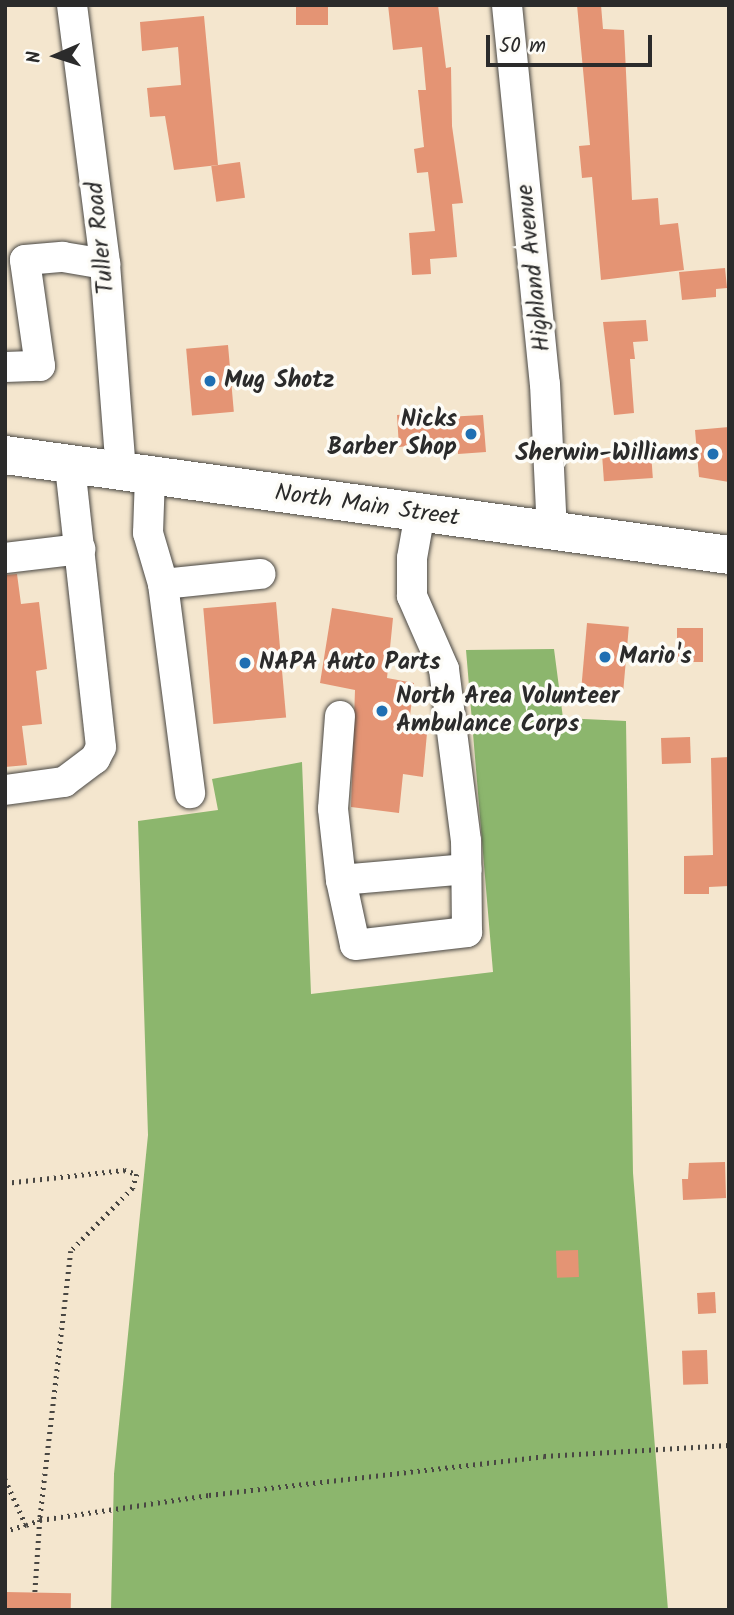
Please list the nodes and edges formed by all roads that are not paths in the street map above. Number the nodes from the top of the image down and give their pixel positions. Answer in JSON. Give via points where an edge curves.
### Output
{"nodes":[{"id":1,"x":72,"y":5,"type":"edge"},
{"id":2,"x":507,"y":5,"type":"edge"},
{"id":3,"x":15,"y":259,"type":"edge"},
{"id":4,"x":105,"y":264,"type":"junction"},
{"id":5,"x":5,"y":368,"type":"edge"},
{"id":6,"x":5,"y":455,"type":"edge"},
{"id":7,"x":70,"y":465,"type":"junction"},
{"id":8,"x":136,"y":474,"type":"junction"},
{"id":9,"x":419,"y":513,"type":"junction"},
{"id":10,"x":552,"y":531,"type":"junction"},
{"id":11,"x":79,"y":549,"type":"junction"},
{"id":12,"x":729,"y":555,"type":"edge"},
{"id":13,"x":5,"y":558,"type":"edge"},
{"id":14,"x":260,"y":574,"type":"dead end"},
{"id":15,"x":163,"y":584,"type":"junction"},
{"id":16,"x":340,"y":716,"type":"dead end"},
{"id":17,"x":5,"y":790,"type":"edge"},
{"id":18,"x":190,"y":793,"type":"dead end"},
{"id":19,"x":467,"y":869,"type":"junction"},
{"id":20,"x":341,"y":880,"type":"junction"}],
"edges":[{"from":1,"to":4,"type":"street","name":"Tuller Road"},
{"from":2,"to":10,"type":"street","name":"Highland Avenue","via":[[545,384]]},
{"from":3,"to":4,"type":"street","via":[[63,257]]},
{"from":3,"to":5,"type":"street","via":[[40,366]]},
{"from":4,"to":8,"type":"street","name":"Tuller Road"},
{"from":6,"to":7,"type":"main road","name":"North Main Street"},
{"from":7,"to":8,"type":"main road","name":"North Main Street"},
{"from":7,"to":11,"type":"street"},
{"from":8,"to":9,"type":"main road","name":"North Main Street"},
{"from":8,"to":15,"type":"street","name":"Tuller Road"},
{"from":9,"to":10,"type":"main road","name":"North Main Street"},
{"from":9,"to":19,"type":"street","via":[[412,596],[444,669]]},
{"from":10,"to":12,"type":"main road","name":"North Main Street"},
{"from":11,"to":13,"type":"street"},
{"from":11,"to":17,"type":"street","via":[[101,747],[95,759],[64,782]]},
{"from":14,"to":15,"type":"street"},
{"from":15,"to":18,"type":"street","name":"Tuller Road"},
{"from":16,"to":20,"type":"street","via":[[333,809]]},
{"from":19,"to":20,"type":"street"},
{"from":19,"to":20,"type":"street","via":[[467,932],[355,945]]}]}
